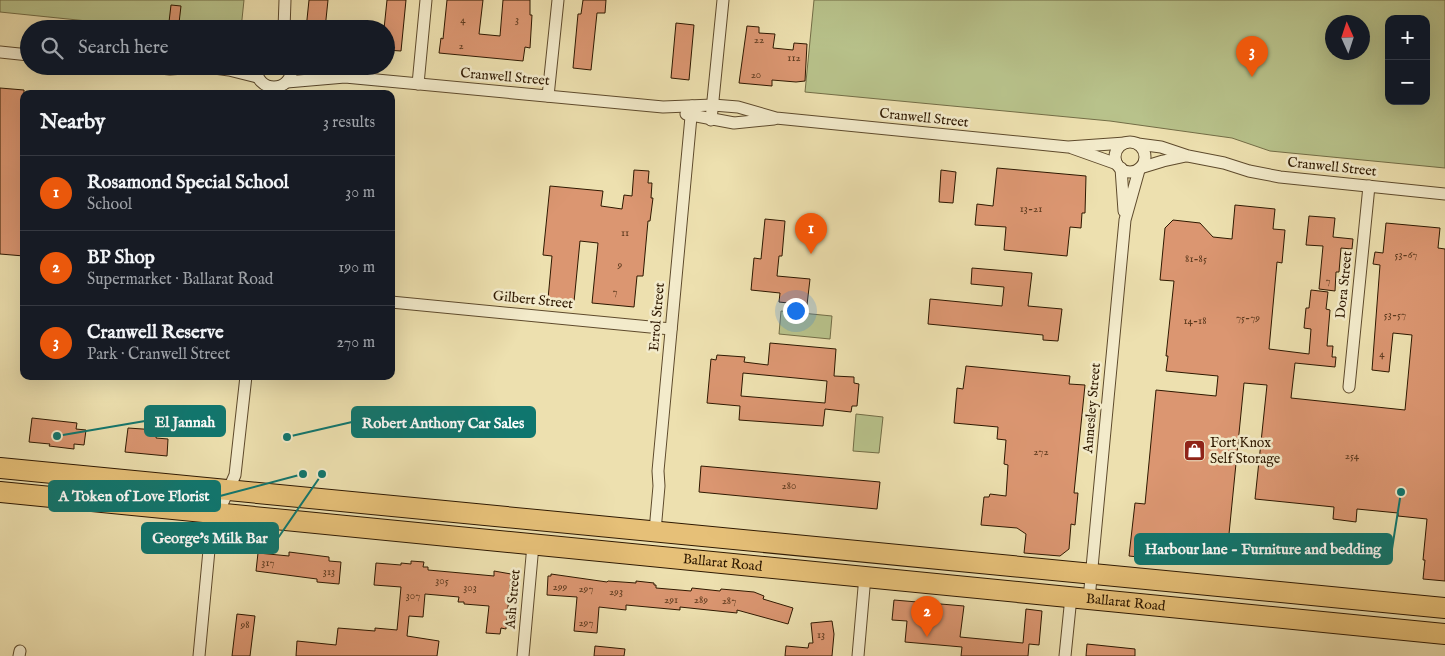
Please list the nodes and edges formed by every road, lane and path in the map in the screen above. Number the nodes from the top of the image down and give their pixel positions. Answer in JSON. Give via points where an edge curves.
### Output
{"nodes":[{"id":1,"x":426,"y":0,"type":"edge"},
{"id":2,"x":558,"y":0,"type":"edge"},
{"id":3,"x":724,"y":0,"type":"edge"},
{"id":4,"x":285,"y":2,"type":"edge"},
{"id":5,"x":280,"y":20,"type":"edge"},
{"id":6,"x":284,"y":20,"type":"edge"},
{"id":7,"x":0,"y":52,"type":"edge"},
{"id":8,"x":20,"y":54,"type":"edge"},
{"id":9,"x":244,"y":75,"type":"edge"},
{"id":10,"x":290,"y":75,"type":"edge"},
{"id":11,"x":338,"y":75,"type":"edge"},
{"id":12,"x":345,"y":77,"type":"junction"},
{"id":13,"x":259,"y":80,"type":"edge"},
{"id":14,"x":418,"y":84,"type":"junction"},
{"id":15,"x":283,"y":87,"type":"edge"},
{"id":16,"x":548,"y":96,"type":"junction"},
{"id":17,"x":713,"y":105,"type":"junction"},
{"id":18,"x":692,"y":111,"type":"junction"},
{"id":19,"x":776,"y":118,"type":"junction"},
{"id":20,"x":712,"y":120,"type":"junction"},
{"id":21,"x":1125,"y":143,"type":"junction"},
{"id":22,"x":1138,"y":144,"type":"junction"},
{"id":23,"x":1068,"y":147,"type":"junction"},
{"id":24,"x":1188,"y":156,"type":"junction"},
{"id":25,"x":1119,"y":166,"type":"junction"},
{"id":26,"x":1140,"y":169,"type":"junction"},
{"id":27,"x":1369,"y":186,"type":"junction"},
{"id":28,"x":1445,"y":194,"type":"edge"},
{"id":29,"x":1125,"y":220,"type":"junction"},
{"id":30,"x":395,"y":302,"type":"edge"},
{"id":31,"x":671,"y":329,"type":"junction"},
{"id":32,"x":246,"y":380,"type":"edge"},
{"id":33,"x":1349,"y":387,"type":"dead end"},
{"id":34,"x":0,"y":468,"type":"edge"},
{"id":35,"x":229,"y":491,"type":"junction"},
{"id":36,"x":0,"y":492,"type":"edge"},
{"id":37,"x":218,"y":515,"type":"junction"},
{"id":38,"x":655,"y":531,"type":"junction"},
{"id":39,"x":534,"y":545,"type":"junction"},
{"id":40,"x":1091,"y":573,"type":"junction"},
{"id":41,"x":865,"y":576,"type":"junction"},
{"id":42,"x":1080,"y":598,"type":"junction"},
{"id":43,"x":1445,"y":608,"type":"edge"},
{"id":44,"x":1445,"y":634,"type":"edge"},
{"id":45,"x":199,"y":656,"type":"edge"},
{"id":46,"x":523,"y":656,"type":"edge"},
{"id":47,"x":858,"y":656,"type":"edge"},
{"id":48,"x":1065,"y":656,"type":"edge"}],
"edges":[{"from":1,"to":14,"type":"street"},
{"from":2,"to":16,"type":"street"},
{"from":3,"to":17,"type":"street"},
{"from":4,"to":5,"type":"street"},
{"from":4,"to":6,"type":"street"},
{"from":7,"to":8,"type":"street"},
{"from":9,"to":13,"type":"street"},
{"from":10,"to":15,"type":"street"},
{"from":11,"to":12,"type":"street","name":"Cranwell Street"},
{"from":12,"to":14,"type":"street","name":"Cranwell Street"},
{"from":12,"to":15,"type":"street","name":"Cranwell Street"},
{"from":13,"to":15,"type":"street","name":"Cranwell Street","via":[[272,88]]},
{"from":14,"to":16,"type":"street","name":"Cranwell Street"},
{"from":16,"to":18,"type":"street","name":"Cranwell Street"},
{"from":17,"to":18,"type":"street","name":"Cranwell Street"},
{"from":17,"to":19,"type":"street","name":"Cranwell Street","via":[[738,107]]},
{"from":17,"to":20,"type":"street"},
{"from":18,"to":20,"type":"street","name":"Cranwell Street"},
{"from":18,"to":31,"type":"street","name":"Errol Street"},
{"from":19,"to":20,"type":"street","name":"Cranwell Street","via":[[734,123]]},
{"from":19,"to":23,"type":"street","name":"Cranwell Street"},
{"from":21,"to":22,"type":"street"},
{"from":21,"to":23,"type":"street","name":"Cranwell Street"},
{"from":21,"to":25,"type":"street","via":[[1117,149]]},
{"from":22,"to":24,"type":"street","name":"Cranwell Street"},
{"from":22,"to":26,"type":"street","via":[[1146,156]]},
{"from":23,"to":25,"type":"street","name":"Cranwell Street"},
{"from":24,"to":26,"type":"street","name":"Cranwell Street"},
{"from":24,"to":27,"type":"street","name":"Cranwell Street","via":[[1280,177]]},
{"from":25,"to":26,"type":"street","via":[[1129,172]]},
{"from":25,"to":29,"type":"street","name":"Annesley Street"},
{"from":26,"to":29,"type":"street","name":"Annesley Street"},
{"from":27,"to":28,"type":"street","name":"Cranwell Street"},
{"from":27,"to":33,"type":"street","name":"Dora Street"},
{"from":29,"to":40,"type":"street","name":"Annesley Street"},
{"from":30,"to":31,"type":"street","name":"Gilbert Street"},
{"from":31,"to":38,"type":"street","name":"Errol Street"},
{"from":32,"to":35,"type":"street","via":[[236,469]]},
{"from":34,"to":35,"type":"highway","name":"Ballarat Road"},
{"from":35,"to":37,"type":"street"},
{"from":35,"to":38,"type":"highway","name":"Ballarat Road"},
{"from":36,"to":37,"type":"highway","name":"Ballarat Road"},
{"from":37,"to":39,"type":"highway","name":"Ballarat Road"},
{"from":37,"to":45,"type":"street","via":[[211,529]]},
{"from":38,"to":40,"type":"highway","name":"Ballarat Road"},
{"from":39,"to":41,"type":"highway","name":"Ballarat Road"},
{"from":39,"to":46,"type":"street","name":"Ash Street"},
{"from":40,"to":42,"type":"street","name":"Annesley Street"},
{"from":40,"to":43,"type":"highway","name":"Ballarat Road"},
{"from":41,"to":42,"type":"highway","name":"Ballarat Road"},
{"from":41,"to":47,"type":"street"},
{"from":42,"to":44,"type":"highway","name":"Ballarat Road"},
{"from":42,"to":48,"type":"street","name":"Annesley Street"}]}
